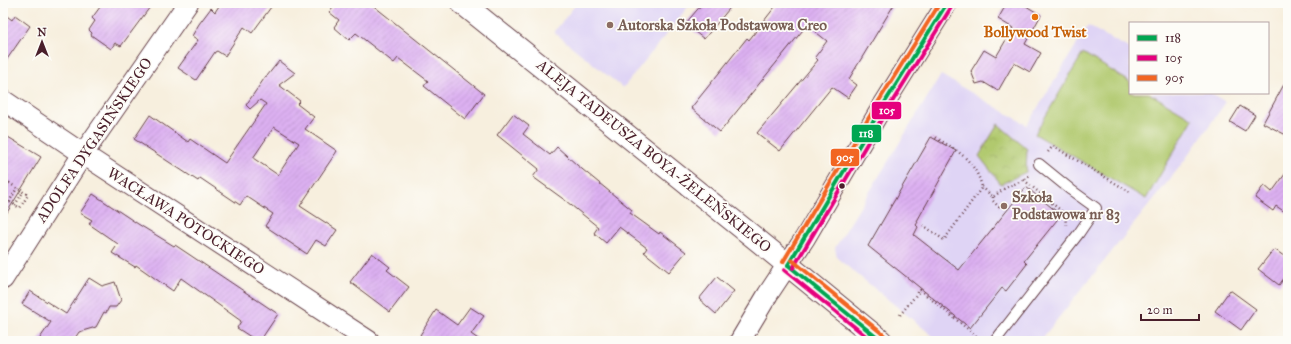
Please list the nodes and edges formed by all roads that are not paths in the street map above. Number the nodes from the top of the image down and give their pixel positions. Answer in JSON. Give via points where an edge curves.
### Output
{"nodes":[{"id":1,"x":188,"y":3,"type":"edge"},
{"id":2,"x":462,"y":3,"type":"edge"},
{"id":3,"x":947,"y":3,"type":"edge"},
{"id":4,"x":3,"y":100,"type":"edge"},
{"id":5,"x":82,"y":154,"type":"junction"},
{"id":6,"x":1039,"y":164,"type":"road end"},
{"id":7,"x":788,"y":265,"type":"junction"},
{"id":8,"x":3,"y":280,"type":"edge"},
{"id":9,"x":369,"y":341,"type":"edge"},
{"id":10,"x":740,"y":341,"type":"edge"},
{"id":11,"x":881,"y":341,"type":"edge"},
{"id":12,"x":995,"y":341,"type":"edge"}],
"edges":[{"from":1,"to":5,"type":"street","name":"ADOLFA DYGASIŃSKIEGO"},
{"from":2,"to":7,"type":"street","name":"ALEJA TADEUSZA BOYA-ŻELEŃSKIEGO"},
{"from":3,"to":7,"type":"street"},
{"from":4,"to":5,"type":"street","name":"WACŁAWA POTOCKIEGO"},
{"from":5,"to":8,"type":"street","name":"ADOLFA DYGASIŃSKIEGO"},
{"from":5,"to":9,"type":"street","name":"WACŁAWA POTOCKIEGO"},
{"from":6,"to":12,"type":"lane","via":[[1096,208]]},
{"from":7,"to":10,"type":"street"},
{"from":7,"to":11,"type":"street","name":"ALEJA TADEUSZA BOYA-ŻELEŃSKIEGO"}]}
